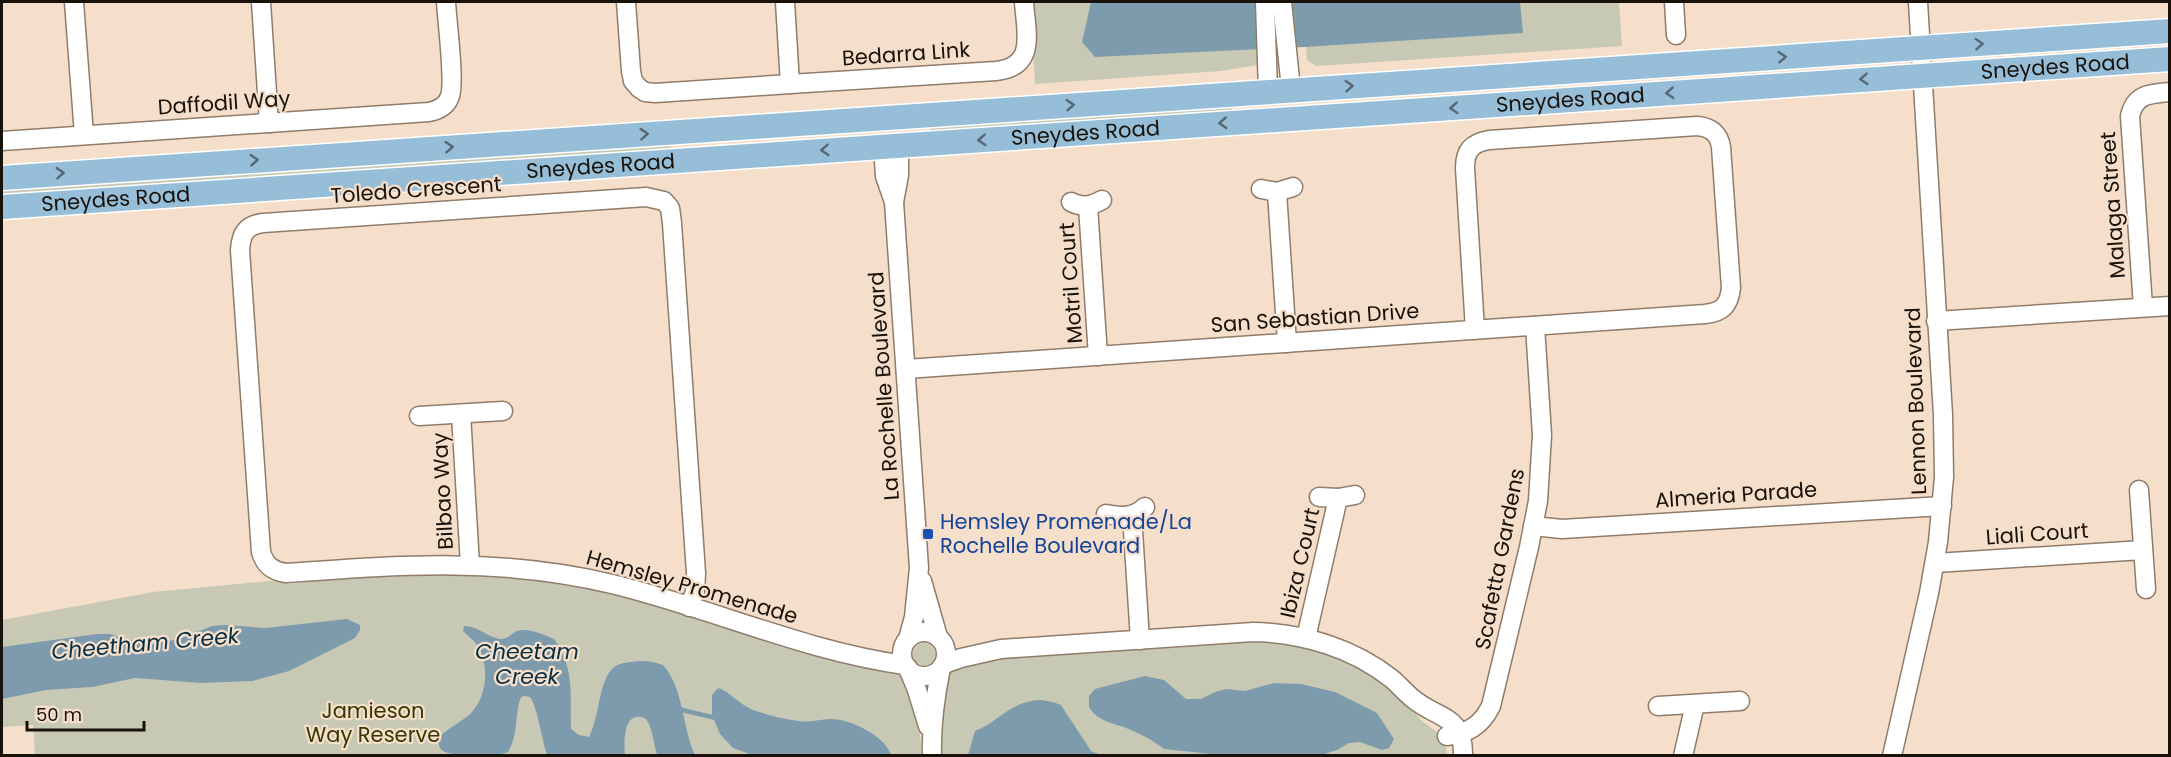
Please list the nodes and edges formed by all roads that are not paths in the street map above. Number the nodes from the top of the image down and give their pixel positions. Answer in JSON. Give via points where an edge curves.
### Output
{"nodes":[{"id":1,"x":74,"y":2,"type":"edge"},
{"id":2,"x":261,"y":2,"type":"edge"},
{"id":3,"x":446,"y":2,"type":"edge"},
{"id":4,"x":626,"y":2,"type":"edge"},
{"id":5,"x":785,"y":2,"type":"edge"},
{"id":6,"x":1024,"y":2,"type":"edge"},
{"id":7,"x":1264,"y":2,"type":"edge"},
{"id":8,"x":1282,"y":2,"type":"edge"},
{"id":9,"x":1674,"y":2,"type":"edge"},
{"id":10,"x":1918,"y":2,"type":"edge"},
{"id":11,"x":2169,"y":31,"type":"edge"},
{"id":12,"x":1676,"y":35,"type":"dead end"},
{"id":13,"x":1920,"y":48,"type":"junction"},
{"id":14,"x":2169,"y":59,"type":"edge"},
{"id":15,"x":1923,"y":75,"type":"junction"},
{"id":16,"x":790,"y":84,"type":"junction"},
{"id":17,"x":1279,"y":90,"type":"junction"},
{"id":18,"x":2169,"y":92,"type":"edge"},
{"id":19,"x":888,"y":117,"type":"junction"},
{"id":20,"x":1281,"y":119,"type":"junction"},
{"id":21,"x":269,"y":123,"type":"junction"},
{"id":22,"x":84,"y":135,"type":"junction"},
{"id":23,"x":2,"y":141,"type":"edge"},
{"id":24,"x":891,"y":146,"type":"junction"},
{"id":25,"x":2,"y":178,"type":"edge"},
{"id":26,"x":1277,"y":189,"type":"dead end"},
{"id":27,"x":1087,"y":203,"type":"dead end"},
{"id":28,"x":2,"y":207,"type":"edge"},
{"id":29,"x":2169,"y":306,"type":"edge"},
{"id":30,"x":2143,"y":307,"type":"junction"},
{"id":31,"x":1936,"y":321,"type":"junction"},
{"id":32,"x":1535,"y":326,"type":"junction"},
{"id":33,"x":1475,"y":330,"type":"junction"},
{"id":34,"x":1287,"y":343,"type":"junction"},
{"id":35,"x":1098,"y":356,"type":"junction"},
{"id":36,"x":906,"y":369,"type":"junction"},
{"id":37,"x":503,"y":411,"type":"dead end"},
{"id":38,"x":461,"y":414,"type":"junction"},
{"id":39,"x":419,"y":416,"type":"dead end"},
{"id":40,"x":2139,"y":490,"type":"dead end"},
{"id":41,"x":1319,"y":497,"type":"dead end"},
{"id":42,"x":1942,"y":506,"type":"junction"},
{"id":43,"x":1106,"y":514,"type":"dead end"},
{"id":44,"x":1533,"y":526,"type":"junction"},
{"id":45,"x":2143,"y":550,"type":"junction"},
{"id":46,"x":1935,"y":563,"type":"junction"},
{"id":47,"x":470,"y":565,"type":"junction"},
{"id":48,"x":268,"y":566,"type":"joint"},
{"id":49,"x":919,"y":568,"type":"junction"},
{"id":50,"x":2146,"y":589,"type":"dead end"},
{"id":51,"x":689,"y":607,"type":"junction"},
{"id":52,"x":939,"y":638,"type":"junction"},
{"id":53,"x":1306,"y":638,"type":"junction"},
{"id":54,"x":1140,"y":640,"type":"junction"},
{"id":55,"x":907,"y":641,"type":"junction"},
{"id":56,"x":1001,"y":649,"type":"junction"},
{"id":57,"x":853,"y":654,"type":"junction"},
{"id":58,"x":906,"y":666,"type":"junction"},
{"id":59,"x":942,"y":666,"type":"junction"},
{"id":60,"x":1740,"y":700,"type":"dead end"},
{"id":61,"x":1695,"y":704,"type":"junction"},
{"id":62,"x":1658,"y":706,"type":"dead end"},
{"id":63,"x":1454,"y":732,"type":"junction"},
{"id":64,"x":931,"y":736,"type":"junction"},
{"id":65,"x":1898,"y":755,"type":"edge"},
{"id":66,"x":932,"y":756,"type":"edge"},
{"id":67,"x":1451,"y":756,"type":"edge"},
{"id":68,"x":1463,"y":756,"type":"edge"},
{"id":69,"x":1683,"y":756,"type":"edge"}],
"edges":[{"from":1,"to":22,"type":"street"},
{"from":2,"to":21,"type":"street"},
{"from":3,"to":21,"type":"street","name":"Daffodil Way","via":[[452,88],[447,103],[439,110]]},
{"from":4,"to":16,"type":"street","name":"Bedarra Link","via":[[633,81],[645,92],[666,94]]},
{"from":5,"to":16,"type":"street"},
{"from":6,"to":16,"type":"street","name":"Bedarra Link","via":[[1027,44],[1022,60],[1013,68]]},
{"from":7,"to":17,"type":"street","via":[[1267,58]]},
{"from":8,"to":17,"type":"street","via":[[1288,57]]},
{"from":9,"to":12,"type":"street"},
{"from":10,"to":13,"type":"street","name":"Lennon Boulevard"},
{"from":13,"to":11,"type":"main road","name":"Sneydes Road","one_way":true},
{"from":13,"to":15,"type":"street","name":"Lennon Boulevard"},
{"from":17,"to":13,"type":"main road","name":"Sneydes Road","one_way":true},
{"from":14,"to":15,"type":"main road","name":"Sneydes Road"},
{"from":15,"to":20,"type":"main road","name":"Sneydes Road","one_way":true},
{"from":15,"to":31,"type":"street","name":"Lennon Boulevard"},
{"from":19,"to":17,"type":"main road","name":"Sneydes Road","one_way":true},
{"from":17,"to":20,"type":"main road"},
{"from":18,"to":30,"type":"street","name":"Malaga Street","via":[[2137,100],[2130,116]]},
{"from":19,"to":24,"type":"main road"},
{"from":25,"to":19,"type":"main road","name":"Sneydes Road","one_way":true},
{"from":20,"to":24,"type":"main road","name":"Sneydes Road","one_way":true},
{"from":21,"to":22,"type":"street","name":"Daffodil Way"},
{"from":22,"to":23,"type":"street","name":"Daffodil Way"},
{"from":24,"to":28,"type":"main road","name":"Sneydes Road","one_way":true},
{"from":24,"to":36,"type":"street","name":"La Rochelle Boulevard","via":[[899,175],[894,202]]},
{"from":26,"to":34,"type":"street"},
{"from":27,"to":35,"type":"street","name":"Motril Court"},
{"from":29,"to":30,"type":"street"},
{"from":30,"to":31,"type":"street"},
{"from":31,"to":42,"type":"street","name":"Lennon Boulevard","via":[[1944,435]]},
{"from":32,"to":33,"type":"street","name":"San Sebastian Drive"},
{"from":32,"to":33,"type":"street","name":"San Sebastian Drive","via":[[1713,313],[1725,306],[1731,288],[1721,147],[1711,129],[1697,126],[1489,140],[1471,146],[1465,160]]},
{"from":32,"to":44,"type":"street","name":"Scafetta Gardens","via":[[1542,435]]},
{"from":33,"to":34,"type":"street","name":"San Sebastian Drive"},
{"from":34,"to":35,"type":"street","name":"San Sebastian Drive"},
{"from":35,"to":36,"type":"street","name":"San Sebastian Drive"},
{"from":36,"to":49,"type":"street","name":"La Rochelle Boulevard"},
{"from":37,"to":38,"type":"street","name":"Bilbao Way"},
{"from":38,"to":39,"type":"street","name":"Bilbao Way"},
{"from":38,"to":47,"type":"street","name":"Bilbao Way"},
{"from":40,"to":45,"type":"street"},
{"from":41,"to":53,"type":"street","name":"Ibiza Court","via":[[1346,496]]},
{"from":42,"to":44,"type":"street","name":"Almeria Parade","via":[[1549,530]]},
{"from":42,"to":46,"type":"street","name":"Lennon Boulevard"},
{"from":43,"to":54,"type":"street","via":[[1118,516],[1138,511]]},
{"from":44,"to":63,"type":"street","name":"Scafetta Gardens","via":[[1487,714],[1476,727]]},
{"from":45,"to":46,"type":"street","name":"Liali Court"},
{"from":45,"to":50,"type":"street"},
{"from":46,"to":65,"type":"street","name":"Lennon Boulevard"},
{"from":47,"to":48,"type":"street","name":"Hemsley Promenade","via":[[417,564],[286,573]]},
{"from":47,"to":51,"type":"street","name":"Hemsley Promenade","via":[[584,578]]},
{"from":48,"to":51,"type":"street","name":"Toledo Crescent","via":[[260,540],[240,250],[243,232],[263,223],[653,197],[668,205],[672,223],[696,573]]},
{"from":49,"to":52,"type":"street","name":"La Rochelle Boulevard"},
{"from":49,"to":55,"type":"street","name":"La Rochelle Boulevard","via":[[914,617]]},
{"from":51,"to":57,"type":"street","name":"Hemsley Promenade"},
{"from":52,"to":55,"type":"street","via":[[919,633]]},
{"from":52,"to":56,"type":"street"},
{"from":52,"to":59,"type":"street","via":[[946,651]]},
{"from":53,"to":54,"type":"street","via":[[1253,632]]},
{"from":53,"to":63,"type":"street","via":[[1363,660],[1391,678],[1412,698],[1426,720]]},
{"from":54,"to":56,"type":"street"},
{"from":55,"to":57,"type":"street","name":"Hemsley Promenade"},
{"from":55,"to":58,"type":"street","via":[[903,658]]},
{"from":56,"to":59,"type":"street"},
{"from":57,"to":58,"type":"street","name":"Hemsley Promenade"},
{"from":58,"to":59,"type":"street","via":[[924,676]]},
{"from":58,"to":64,"type":"street"},
{"from":59,"to":64,"type":"street"},
{"from":60,"to":61,"type":"street"},
{"from":61,"to":62,"type":"street"},
{"from":61,"to":69,"type":"street"},
{"from":63,"to":67,"type":"street"},
{"from":63,"to":68,"type":"street"},
{"from":64,"to":66,"type":"street"}]}
